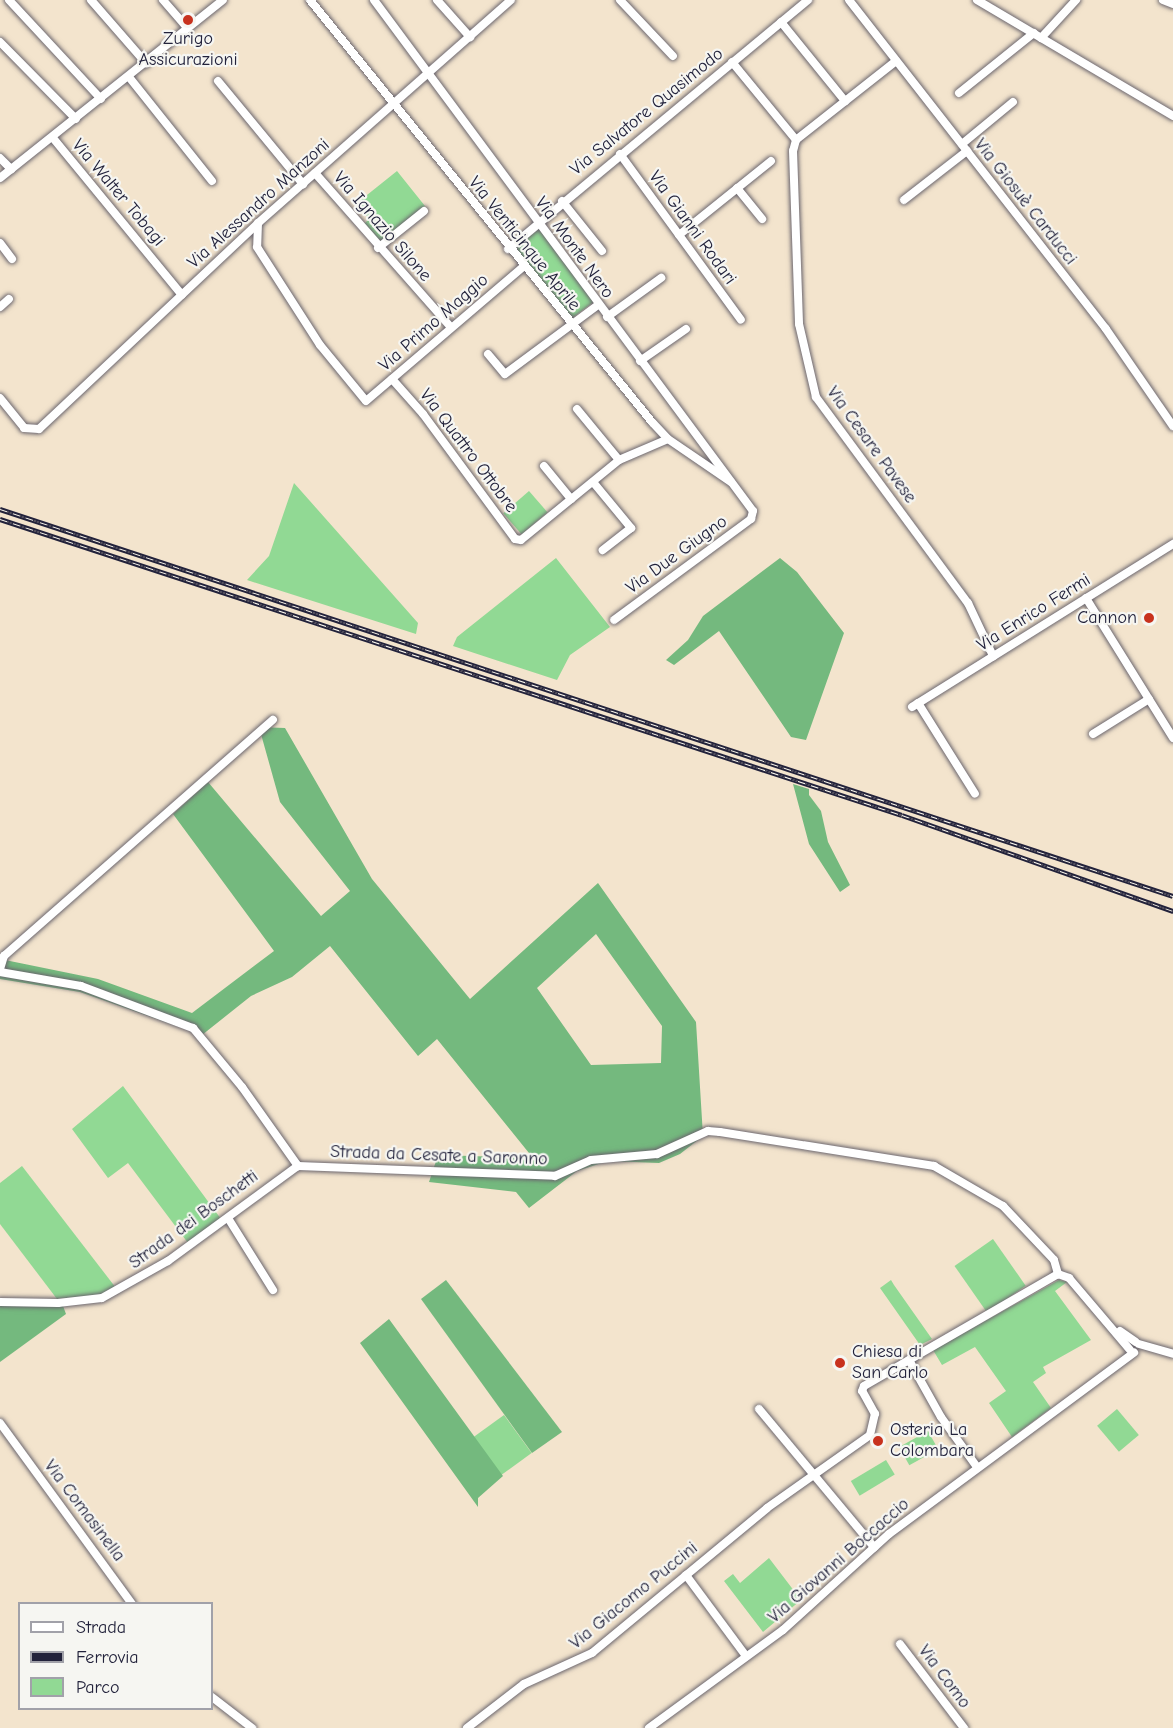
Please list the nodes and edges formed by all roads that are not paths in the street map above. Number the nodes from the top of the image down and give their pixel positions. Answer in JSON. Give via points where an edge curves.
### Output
{"nodes":[{"id":1,"x":9,"y":0,"type":"edge"},
{"id":2,"x":91,"y":0,"type":"edge"},
{"id":3,"x":163,"y":0,"type":"edge"},
{"id":4,"x":223,"y":0,"type":"edge"},
{"id":5,"x":310,"y":0,"type":"edge"},
{"id":6,"x":374,"y":0,"type":"edge"},
{"id":7,"x":437,"y":0,"type":"edge"},
{"id":8,"x":511,"y":0,"type":"edge"},
{"id":9,"x":620,"y":0,"type":"edge"},
{"id":10,"x":808,"y":0,"type":"edge"},
{"id":11,"x":849,"y":0,"type":"edge"},
{"id":12,"x":977,"y":0,"type":"edge"},
{"id":13,"x":1076,"y":0,"type":"edge"},
{"id":14,"x":1163,"y":0,"type":"edge"},
{"id":15,"x":1173,"y":4,"type":"edge"},
{"id":16,"x":781,"y":22,"type":"junction"},
{"id":17,"x":187,"y":28,"type":"junction"},
{"id":18,"x":1037,"y":35,"type":"junction"},
{"id":19,"x":470,"y":37,"type":"junction"},
{"id":20,"x":0,"y":42,"type":"edge"},
{"id":21,"x":673,"y":56,"type":"dead end"},
{"id":22,"x":896,"y":61,"type":"junction"},
{"id":23,"x":732,"y":62,"type":"junction"},
{"id":24,"x":146,"y":63,"type":"junction"},
{"id":25,"x":429,"y":75,"type":"junction"},
{"id":26,"x":129,"y":77,"type":"junction"},
{"id":27,"x":218,"y":81,"type":"dead end"},
{"id":28,"x":959,"y":93,"type":"dead end"},
{"id":29,"x":102,"y":99,"type":"junction"},
{"id":30,"x":845,"y":101,"type":"junction"},
{"id":31,"x":1013,"y":102,"type":"dead end"},
{"id":32,"x":393,"y":105,"type":"junction"},
{"id":33,"x":1173,"y":116,"type":"edge"},
{"id":34,"x":76,"y":119,"type":"junction"},
{"id":35,"x":53,"y":138,"type":"junction"},
{"id":36,"x":796,"y":140,"type":"junction"},
{"id":37,"x":964,"y":147,"type":"junction"},
{"id":38,"x":620,"y":154,"type":"junction"},
{"id":39,"x":0,"y":158,"type":"edge"},
{"id":40,"x":771,"y":161,"type":"dead end"},
{"id":41,"x":11,"y":169,"type":"junction"},
{"id":42,"x":315,"y":173,"type":"junction"},
{"id":43,"x":0,"y":178,"type":"edge"},
{"id":44,"x":212,"y":181,"type":"dead end"},
{"id":45,"x":303,"y":183,"type":"junction"},
{"id":46,"x":738,"y":188,"type":"junction"},
{"id":47,"x":904,"y":200,"type":"dead end"},
{"id":48,"x":562,"y":201,"type":"junction"},
{"id":49,"x":424,"y":212,"type":"dead end"},
{"id":50,"x":762,"y":219,"type":"dead end"},
{"id":51,"x":258,"y":223,"type":"junction"},
{"id":52,"x":537,"y":223,"type":"junction"},
{"id":53,"x":679,"y":235,"type":"junction"},
{"id":54,"x":0,"y":243,"type":"edge"},
{"id":55,"x":378,"y":248,"type":"junction"},
{"id":56,"x":508,"y":249,"type":"junction"},
{"id":57,"x":602,"y":250,"type":"dead end"},
{"id":58,"x":12,"y":259,"type":"dead end"},
{"id":59,"x":523,"y":267,"type":"junction"},
{"id":60,"x":661,"y":278,"type":"dead end"},
{"id":61,"x":182,"y":295,"type":"junction"},
{"id":62,"x":9,"y":299,"type":"dead end"},
{"id":63,"x":598,"y":305,"type":"junction"},
{"id":64,"x":0,"y":307,"type":"edge"},
{"id":65,"x":607,"y":317,"type":"junction"},
{"id":66,"x":741,"y":320,"type":"dead end"},
{"id":67,"x":571,"y":325,"type":"junction"},
{"id":68,"x":451,"y":327,"type":"junction"},
{"id":69,"x":686,"y":329,"type":"dead end"},
{"id":70,"x":488,"y":354,"type":"dead end"},
{"id":71,"x":640,"y":361,"type":"junction"},
{"id":72,"x":392,"y":379,"type":"junction"},
{"id":73,"x":0,"y":398,"type":"edge"},
{"id":74,"x":577,"y":409,"type":"dead end"},
{"id":75,"x":1173,"y":426,"type":"edge"},
{"id":76,"x":668,"y":439,"type":"junction"},
{"id":77,"x":619,"y":460,"type":"junction"},
{"id":78,"x":544,"y":466,"type":"dead end"},
{"id":79,"x":593,"y":482,"type":"junction"},
{"id":80,"x":737,"y":486,"type":"junction"},
{"id":81,"x":571,"y":500,"type":"junction"},
{"id":82,"x":753,"y":512,"type":"joint"},
{"id":83,"x":1173,"y":544,"type":"edge"},
{"id":84,"x":603,"y":550,"type":"dead end"},
{"id":85,"x":1086,"y":598,"type":"junction"},
{"id":86,"x":614,"y":620,"type":"dead end"},
{"id":87,"x":993,"y":656,"type":"junction"},
{"id":88,"x":1149,"y":699,"type":"junction"},
{"id":89,"x":273,"y":720,"type":"dead end"},
{"id":90,"x":1093,"y":734,"type":"dead end"},
{"id":91,"x":1173,"y":738,"type":"edge"},
{"id":92,"x":975,"y":794,"type":"dead end"},
{"id":93,"x":0,"y":970,"type":"edge"},
{"id":94,"x":298,"y":1166,"type":"junction"},
{"id":95,"x":228,"y":1218,"type":"junction"},
{"id":96,"x":1058,"y":1274,"type":"junction"},
{"id":97,"x":273,"y":1290,"type":"dead end"},
{"id":98,"x":0,"y":1302,"type":"edge"},
{"id":99,"x":1135,"y":1349,"type":"junction"},
{"id":100,"x":1173,"y":1354,"type":"edge"},
{"id":101,"x":909,"y":1360,"type":"junction"},
{"id":102,"x":759,"y":1409,"type":"dead end"},
{"id":103,"x":0,"y":1423,"type":"edge"},
{"id":104,"x":977,"y":1467,"type":"junction"},
{"id":105,"x":812,"y":1474,"type":"junction"},
{"id":106,"x":874,"y":1547,"type":"junction"},
{"id":107,"x":686,"y":1575,"type":"junction"},
{"id":108,"x":131,"y":1602,"type":"edge"},
{"id":109,"x":900,"y":1644,"type":"dead end"},
{"id":110,"x":746,"y":1656,"type":"junction"},
{"id":111,"x":213,"y":1698,"type":"edge"},
{"id":112,"x":252,"y":1728,"type":"edge"},
{"id":113,"x":467,"y":1728,"type":"edge"},
{"id":114,"x":650,"y":1728,"type":"edge"},
{"id":115,"x":964,"y":1728,"type":"edge"}],
"edges":[{"from":1,"to":29,"type":"street"},
{"from":2,"to":24,"type":"street"},
{"from":3,"to":17,"type":"street"},
{"from":4,"to":17,"type":"street"},
{"from":5,"to":32,"type":"street","name":"Via Venticinque Aprile"},
{"from":6,"to":25,"type":"street","name":"Via Monte Nero"},
{"from":7,"to":19,"type":"street"},
{"from":8,"to":19,"type":"street","name":"Via Alessandro Manzoni"},
{"from":9,"to":21,"type":"street"},
{"from":10,"to":16,"type":"street","name":"Via Salvatore Quasimodo"},
{"from":11,"to":22,"type":"street","name":"Via Giosuè Carducci"},
{"from":12,"to":18,"type":"street"},
{"from":13,"to":18,"type":"street"},
{"from":14,"to":15,"type":"street"},
{"from":16,"to":23,"type":"street","name":"Via Salvatore Quasimodo"},
{"from":16,"to":30,"type":"street"},
{"from":17,"to":24,"type":"street"},
{"from":18,"to":28,"type":"street"},
{"from":18,"to":33,"type":"street"},
{"from":19,"to":25,"type":"street","name":"Via Alessandro Manzoni"},
{"from":20,"to":34,"type":"street"},
{"from":22,"to":30,"type":"street"},
{"from":22,"to":37,"type":"street","name":"Via Giosuè Carducci"},
{"from":23,"to":36,"type":"street"},
{"from":23,"to":38,"type":"street","name":"Via Salvatore Quasimodo"},
{"from":24,"to":26,"type":"street"},
{"from":25,"to":32,"type":"street","name":"Via Alessandro Manzoni"},
{"from":25,"to":52,"type":"street","name":"Via Monte Nero"},
{"from":26,"to":29,"type":"street"},
{"from":26,"to":44,"type":"street"},
{"from":27,"to":45,"type":"street"},
{"from":29,"to":34,"type":"street"},
{"from":30,"to":36,"type":"street"},
{"from":31,"to":37,"type":"street"},
{"from":32,"to":42,"type":"street","name":"Via Alessandro Manzoni"},
{"from":32,"to":56,"type":"street","name":"Via Venticinque Aprile"},
{"from":34,"to":35,"type":"street"},
{"from":35,"to":41,"type":"street"},
{"from":35,"to":61,"type":"street","name":"Via Walter Tobagi"},
{"from":36,"to":87,"type":"street","name":"Via Cesare Pavese","via":[[795,287],[806,364],[816,397],[968,603]]},
{"from":37,"to":47,"type":"street"},
{"from":37,"to":75,"type":"street","name":"Via Giosuè Carducci","via":[[1106,329]]},
{"from":38,"to":48,"type":"street","name":"Via Salvatore Quasimodo"},
{"from":38,"to":53,"type":"street","name":"Via Gianni Rodari"},
{"from":39,"to":41,"type":"street"},
{"from":40,"to":46,"type":"street"},
{"from":41,"to":43,"type":"street"},
{"from":42,"to":45,"type":"street","name":"Via Alessandro Manzoni"},
{"from":42,"to":55,"type":"street","name":"Via Ignazio Silone"},
{"from":45,"to":51,"type":"street","name":"Via Alessandro Manzoni"},
{"from":46,"to":50,"type":"street"},
{"from":46,"to":53,"type":"street"},
{"from":48,"to":52,"type":"street","name":"Via Salvatore Quasimodo"},
{"from":48,"to":57,"type":"street"},
{"from":49,"to":55,"type":"street"},
{"from":51,"to":61,"type":"street","name":"Via Alessandro Manzoni"},
{"from":51,"to":72,"type":"street","name":"Via Primo Maggio","via":[[257,247],[320,345],[366,401]]},
{"from":52,"to":56,"type":"street","name":"Via Salvatore Quasimodo"},
{"from":52,"to":63,"type":"street","name":"Via Monte Nero"},
{"from":53,"to":66,"type":"street","name":"Via Gianni Rodari"},
{"from":54,"to":58,"type":"street"},
{"from":55,"to":68,"type":"street","name":"Via Ignazio Silone"},
{"from":56,"to":59,"type":"street","name":"Via Venticinque Aprile"},
{"from":59,"to":67,"type":"street","name":"Via Venticinque Aprile"},
{"from":59,"to":68,"type":"street","name":"Via Primo Maggio"},
{"from":60,"to":65,"type":"street"},
{"from":61,"to":73,"type":"street","name":"Via Alessandro Manzoni","via":[[44,425],[30,431]]},
{"from":62,"to":64,"type":"street"},
{"from":63,"to":65,"type":"street","name":"Via Monte Nero"},
{"from":63,"to":67,"type":"street"},
{"from":65,"to":71,"type":"street","name":"Via Monte Nero"},
{"from":67,"to":70,"type":"street","via":[[505,374]]},
{"from":67,"to":76,"type":"street","name":"Via Venticinque Aprile"},
{"from":68,"to":72,"type":"street","name":"Via Primo Maggio"},
{"from":69,"to":71,"type":"street"},
{"from":71,"to":80,"type":"street","name":"Via Monte Nero"},
{"from":72,"to":81,"type":"street","name":"Via Quattro Ottobre","via":[[423,414],[515,539],[521,540]]},
{"from":74,"to":77,"type":"street"},
{"from":76,"to":77,"type":"street"},
{"from":76,"to":80,"type":"street","name":"Via Venticinque Aprile"},
{"from":77,"to":79,"type":"street"},
{"from":78,"to":81,"type":"street"},
{"from":79,"to":81,"type":"street"},
{"from":79,"to":84,"type":"street","via":[[631,528]]},
{"from":80,"to":82,"type":"street","name":"Via Monte Nero"},
{"from":82,"to":86,"type":"street","name":"Via Due Giugno","via":[[751,519]]},
{"from":83,"to":85,"type":"street","name":"Via Enrico Fermi"},
{"from":85,"to":87,"type":"street","name":"Via Enrico Fermi"},
{"from":85,"to":88,"type":"street"},
{"from":87,"to":92,"type":"street","name":"Via Enrico Fermi","via":[[915,705]]},
{"from":88,"to":90,"type":"street"},
{"from":88,"to":91,"type":"street"},
{"from":89,"to":93,"type":"street","via":[[3,956]]},
{"from":93,"to":94,"type":"street","via":[[81,986],[193,1028],[242,1087]]},
{"from":94,"to":95,"type":"street","name":"Strada dei Boschetti","via":[[270,1183]]},
{"from":94,"to":96,"type":"street","name":"Strada da Cesate a Saronno","via":[[555,1176],[591,1160],[657,1154],[713,1131],[923,1163],[975,1186],[1003,1206],[1054,1260]]},
{"from":95,"to":97,"type":"street"},
{"from":95,"to":98,"type":"street","name":"Strada dei Boschetti","via":[[168,1261],[102,1298],[58,1303]]},
{"from":96,"to":99,"type":"street","via":[[1070,1278]]},
{"from":96,"to":101,"type":"street"},
{"from":99,"to":100,"type":"street"},
{"from":99,"to":104,"type":"street","name":"Via Giovanni Boccaccio","via":[[1124,1361]]},
{"from":101,"to":104,"type":"street","via":[[941,1417]]},
{"from":101,"to":105,"type":"street","name":"Via Giacomo Puccini","via":[[862,1387],[875,1414],[870,1435]]},
{"from":102,"to":105,"type":"street"},
{"from":103,"to":108,"type":"street","name":"Via Comasinella","via":[[90,1541]]},
{"from":104,"to":106,"type":"street","name":"Via Giovanni Boccaccio"},
{"from":105,"to":106,"type":"street"},
{"from":105,"to":107,"type":"street","name":"Via Giacomo Puccini"},
{"from":106,"to":110,"type":"street","name":"Via Giovanni Boccaccio","via":[[791,1623]]},
{"from":107,"to":110,"type":"street"},
{"from":107,"to":113,"type":"street","name":"Via Giacomo Puccini","via":[[592,1653],[524,1684]]},
{"from":109,"to":115,"type":"street","name":"Via Como"},
{"from":110,"to":114,"type":"street","name":"Via Giovanni Boccaccio"},
{"from":111,"to":112,"type":"street"}]}
